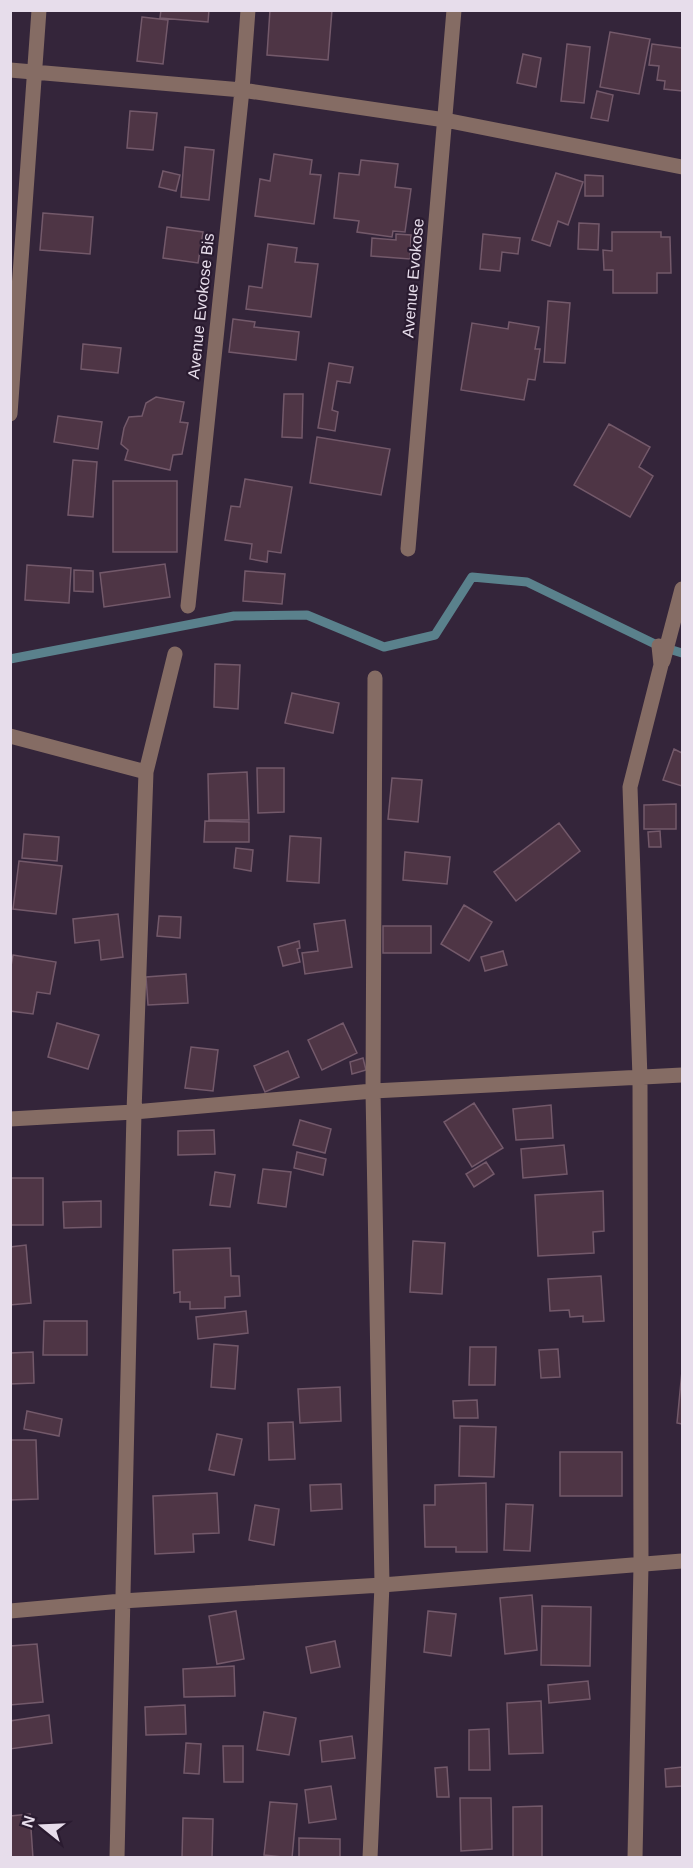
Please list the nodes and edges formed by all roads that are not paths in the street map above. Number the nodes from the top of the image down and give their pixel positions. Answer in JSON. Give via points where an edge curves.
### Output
{"nodes":[{"id":1,"x":39,"y":10,"type":"edge"},
{"id":2,"x":248,"y":10,"type":"edge"},
{"id":3,"x":454,"y":10,"type":"edge"},
{"id":4,"x":10,"y":70,"type":"edge"},
{"id":5,"x":34,"y":73,"type":"junction"},
{"id":6,"x":242,"y":90,"type":"junction"},
{"id":7,"x":445,"y":120,"type":"junction"},
{"id":8,"x":682,"y":167,"type":"edge"},
{"id":9,"x":10,"y":414,"type":"edge"},
{"id":10,"x":408,"y":549,"type":"dead end"},
{"id":11,"x":682,"y":589,"type":"edge"},
{"id":12,"x":188,"y":606,"type":"dead end"},
{"id":13,"x":659,"y":646,"type":"dead end"},
{"id":14,"x":175,"y":654,"type":"dead end"},
{"id":15,"x":662,"y":665,"type":"junction"},
{"id":16,"x":375,"y":678,"type":"dead end"},
{"id":17,"x":10,"y":736,"type":"edge"},
{"id":18,"x":146,"y":772,"type":"junction"},
{"id":19,"x":682,"y":1075,"type":"edge"},
{"id":20,"x":640,"y":1078,"type":"junction"},
{"id":21,"x":373,"y":1091,"type":"junction"},
{"id":22,"x":134,"y":1112,"type":"junction"},
{"id":23,"x":10,"y":1119,"type":"edge"},
{"id":24,"x":682,"y":1561,"type":"edge"},
{"id":25,"x":641,"y":1565,"type":"junction"},
{"id":26,"x":382,"y":1585,"type":"junction"},
{"id":27,"x":122,"y":1601,"type":"junction"},
{"id":28,"x":10,"y":1611,"type":"edge"},
{"id":29,"x":117,"y":1857,"type":"edge"},
{"id":30,"x":370,"y":1857,"type":"edge"},
{"id":31,"x":635,"y":1857,"type":"edge"}],
"edges":[{"from":1,"to":5,"type":"street"},
{"from":2,"to":6,"type":"street","name":"Avenue Evokose Bis"},
{"from":3,"to":7,"type":"street","name":"Avenue Evokose"},
{"from":4,"to":5,"type":"street"},
{"from":5,"to":6,"type":"street"},
{"from":5,"to":9,"type":"street"},
{"from":6,"to":7,"type":"street"},
{"from":6,"to":12,"type":"street","name":"Avenue Evokose Bis"},
{"from":7,"to":8,"type":"street"},
{"from":7,"to":10,"type":"street","name":"Avenue Evokose"},
{"from":11,"to":15,"type":"street"},
{"from":13,"to":15,"type":"street"},
{"from":14,"to":18,"type":"street"},
{"from":15,"to":20,"type":"street","via":[[630,787]]},
{"from":16,"to":21,"type":"street"},
{"from":17,"to":18,"type":"street"},
{"from":18,"to":22,"type":"street"},
{"from":19,"to":20,"type":"street"},
{"from":20,"to":21,"type":"street"},
{"from":20,"to":25,"type":"street"},
{"from":21,"to":22,"type":"street"},
{"from":21,"to":26,"type":"street"},
{"from":22,"to":23,"type":"street"},
{"from":22,"to":27,"type":"street"},
{"from":24,"to":25,"type":"street"},
{"from":25,"to":26,"type":"street"},
{"from":25,"to":31,"type":"street"},
{"from":26,"to":27,"type":"street"},
{"from":26,"to":30,"type":"street"},
{"from":27,"to":28,"type":"street"},
{"from":27,"to":29,"type":"street"}]}
